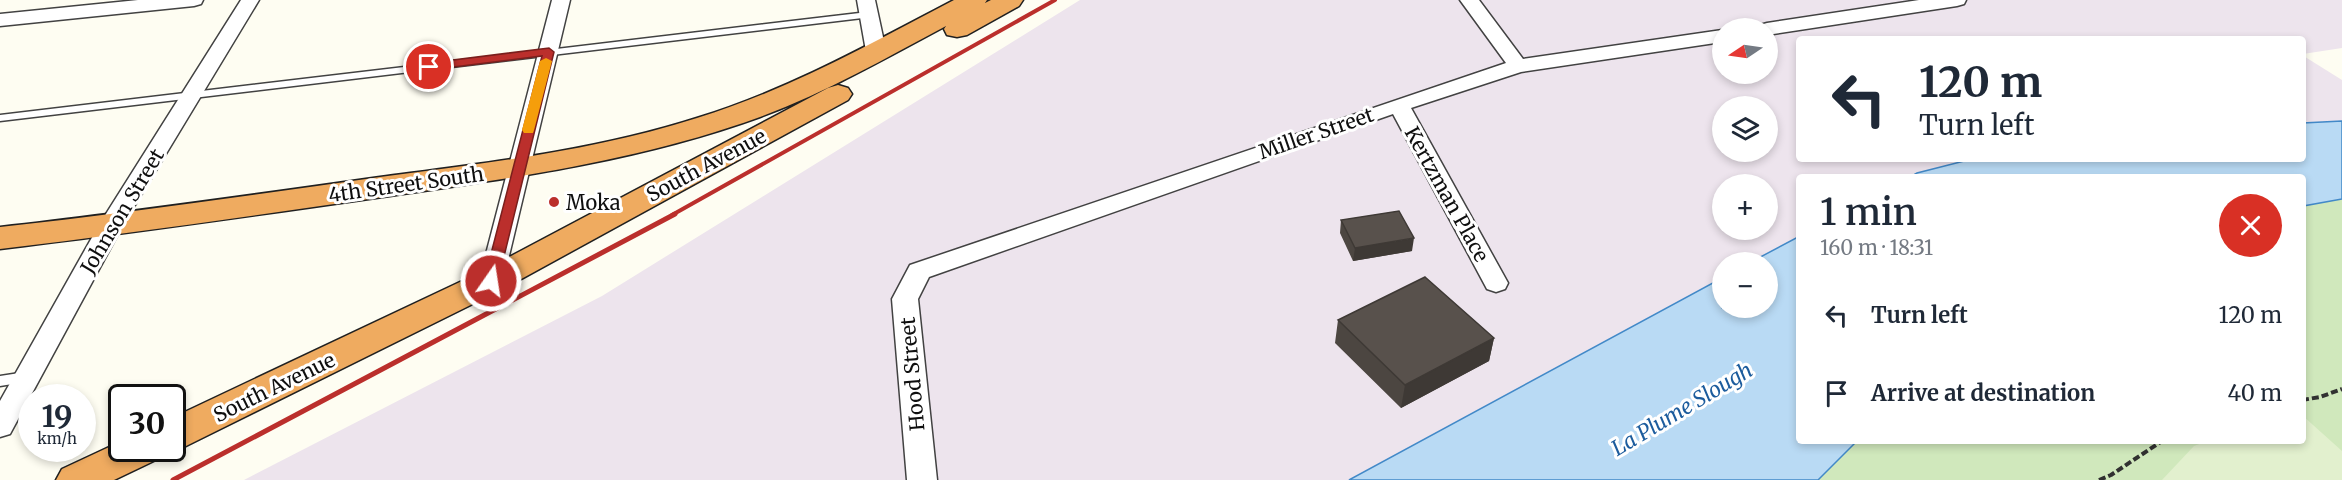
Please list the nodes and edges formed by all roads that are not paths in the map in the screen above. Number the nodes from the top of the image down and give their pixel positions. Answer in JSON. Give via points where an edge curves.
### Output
{"nodes":[{"id":1,"x":194,"y":0,"type":"edge"},
{"id":2,"x":250,"y":0,"type":"edge"},
{"id":3,"x":561,"y":0,"type":"edge"},
{"id":4,"x":974,"y":0,"type":"edge"},
{"id":5,"x":1010,"y":0,"type":"edge"},
{"id":6,"x":1468,"y":0,"type":"edge"},
{"id":7,"x":1957,"y":0,"type":"edge"},
{"id":8,"x":867,"y":8,"type":"edge"},
{"id":9,"x":0,"y":20,"type":"edge"},
{"id":10,"x":1778,"y":27,"type":"edge"},
{"id":11,"x":1712,"y":37,"type":"edge"},
{"id":12,"x":876,"y":51,"type":"junction"},
{"id":13,"x":549,"y":52,"type":"junction"},
{"id":14,"x":1518,"y":66,"type":"junction"},
{"id":15,"x":190,"y":97,"type":"junction"},
{"id":16,"x":1399,"y":105,"type":"junction"},
{"id":17,"x":0,"y":118,"type":"edge"},
{"id":18,"x":519,"y":168,"type":"junction"},
{"id":19,"x":111,"y":225,"type":"junction"},
{"id":20,"x":0,"y":238,"type":"edge"},
{"id":21,"x":919,"y":270,"type":"joint"},
{"id":22,"x":491,"y":281,"type":"junction"},
{"id":23,"x":1496,"y":283,"type":"dead end"},
{"id":24,"x":28,"y":377,"type":"junction"},
{"id":25,"x":0,"y":381,"type":"edge"},
{"id":26,"x":0,"y":426,"type":"edge"},
{"id":27,"x":186,"y":428,"type":"edge"},
{"id":28,"x":114,"y":462,"type":"edge"},
{"id":29,"x":76,"y":480,"type":"edge"},
{"id":30,"x":922,"y":480,"type":"edge"}],
"edges":[{"from":1,"to":9,"type":"street"},
{"from":2,"to":15,"type":"street","name":"Johnson Street"},
{"from":3,"to":13,"type":"street"},
{"from":4,"to":12,"type":"highway"},
{"from":5,"to":22,"type":"highway","name":"South Avenue"},
{"from":6,"to":14,"type":"street"},
{"from":7,"to":10,"type":"street"},
{"from":8,"to":12,"type":"street"},
{"from":8,"to":13,"type":"lane"},
{"from":11,"to":14,"type":"street","name":"Miller Street"},
{"from":12,"to":18,"type":"highway","name":"4th Street South","via":[[750,111],[644,143]]},
{"from":13,"to":15,"type":"lane"},
{"from":13,"to":18,"type":"street"},
{"from":14,"to":16,"type":"street","name":"Miller Street"},
{"from":15,"to":17,"type":"lane"},
{"from":15,"to":19,"type":"street","name":"Johnson Street"},
{"from":16,"to":21,"type":"street","name":"Miller Street"},
{"from":16,"to":23,"type":"street","name":"Kertzman Place"},
{"from":18,"to":19,"type":"highway","name":"4th Street South"},
{"from":18,"to":22,"type":"street"},
{"from":19,"to":20,"type":"highway","name":"4th Street South"},
{"from":19,"to":24,"type":"street","name":"Johnson Street"},
{"from":21,"to":30,"type":"street","name":"Hood Street","via":[[904,299]]},
{"from":22,"to":27,"type":"highway","name":"South Avenue"},
{"from":24,"to":25,"type":"lane"},
{"from":24,"to":26,"type":"street","name":"Johnson Street"},
{"from":28,"to":29,"type":"highway"}]}
